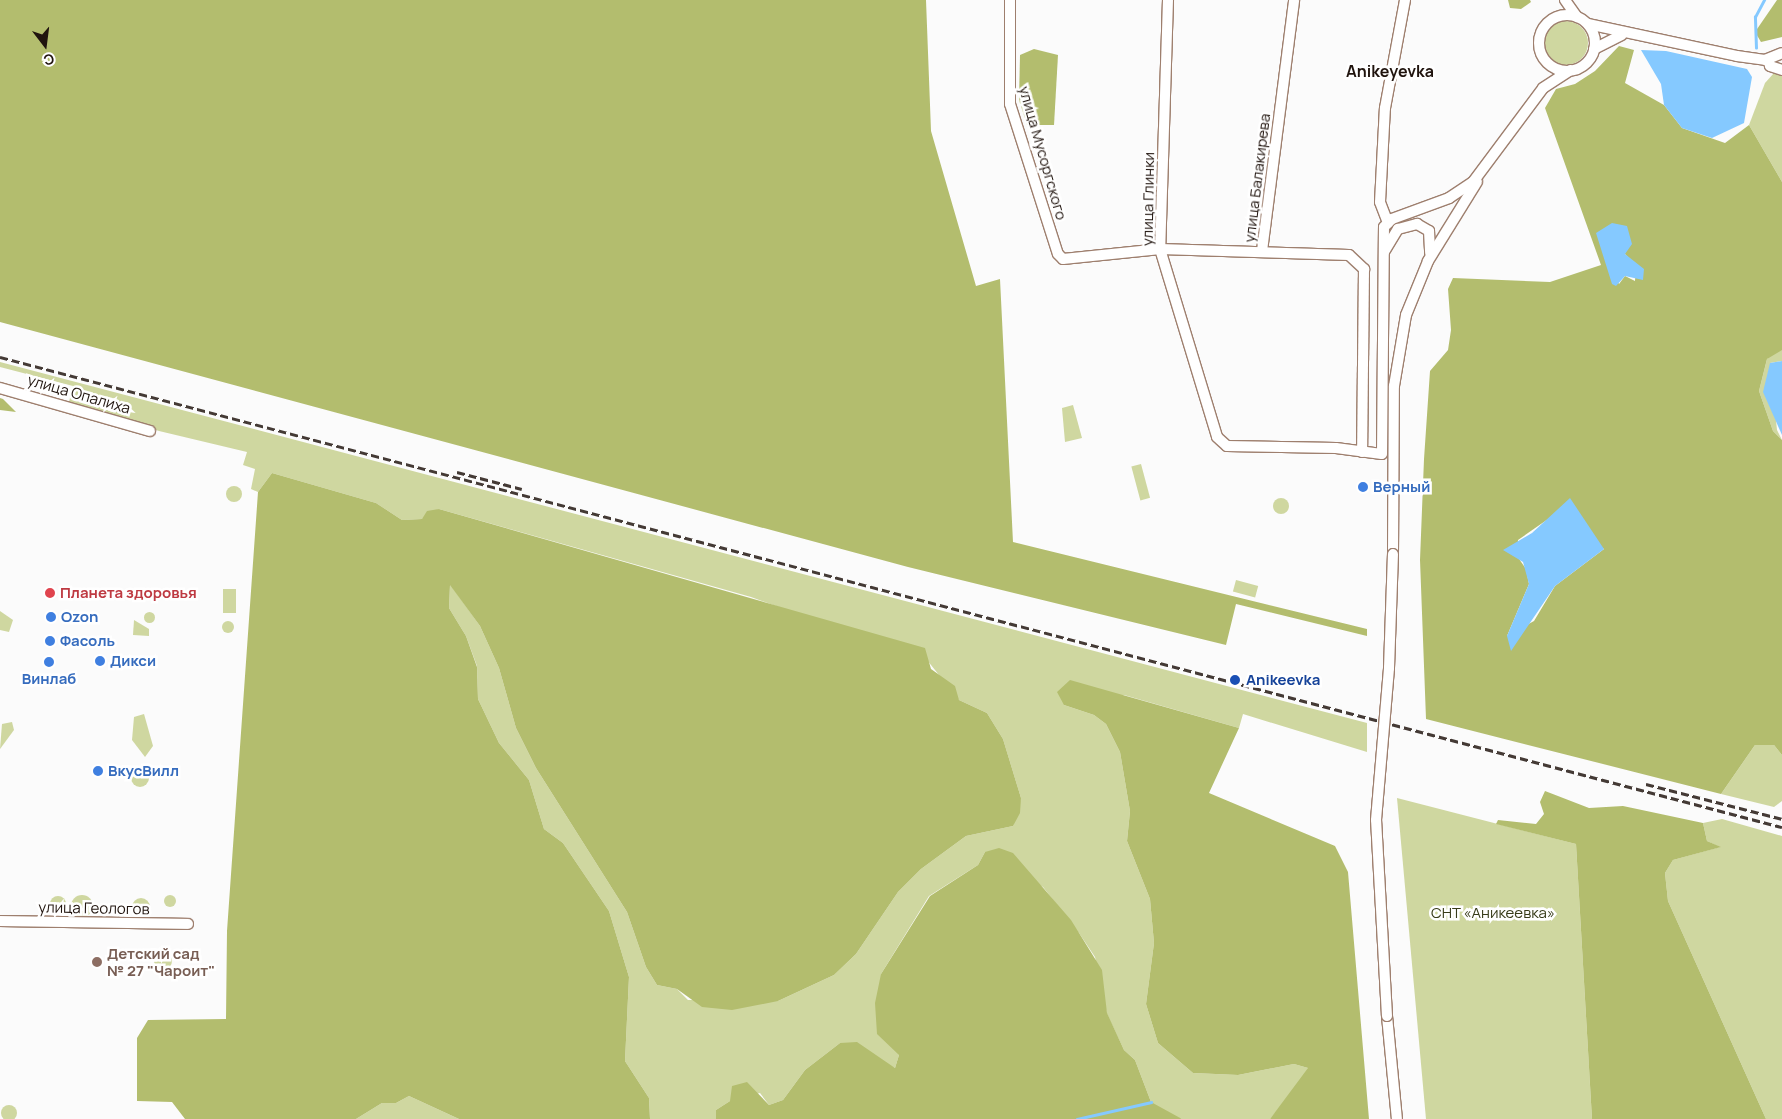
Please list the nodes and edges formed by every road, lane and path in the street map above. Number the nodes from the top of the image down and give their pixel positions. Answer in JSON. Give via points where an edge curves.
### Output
{"nodes":[{"id":1,"x":1010,"y":0,"type":"edge"},
{"id":2,"x":1168,"y":0,"type":"edge"},
{"id":3,"x":1294,"y":0,"type":"edge"},
{"id":4,"x":1405,"y":0,"type":"edge"},
{"id":5,"x":1564,"y":0,"type":"edge"},
{"id":6,"x":1555,"y":17,"type":"junction"},
{"id":7,"x":1578,"y":17,"type":"junction"},
{"id":8,"x":1588,"y":24,"type":"junction"},
{"id":9,"x":1623,"y":35,"type":"junction"},
{"id":10,"x":1594,"y":49,"type":"junction"},
{"id":11,"x":1782,"y":53,"type":"edge"},
{"id":12,"x":1542,"y":56,"type":"junction"},
{"id":13,"x":1768,"y":60,"type":"junction"},
{"id":14,"x":1572,"y":70,"type":"junction"},
{"id":15,"x":1782,"y":70,"type":"edge"},
{"id":16,"x":1543,"y":88,"type":"junction"},
{"id":17,"x":1492,"y":160,"type":"junction"},
{"id":18,"x":1388,"y":223,"type":"junction"},
{"id":19,"x":1160,"y":249,"type":"junction"},
{"id":20,"x":1262,"y":251,"type":"junction"},
{"id":21,"x":1428,"y":262,"type":"junction"},
{"id":22,"x":1381,"y":266,"type":"junction"},
{"id":23,"x":0,"y":388,"type":"edge"},
{"id":24,"x":150,"y":431,"type":"dead end"},
{"id":25,"x":1362,"y":452,"type":"junction"},
{"id":26,"x":0,"y":921,"type":"edge"},
{"id":27,"x":188,"y":924,"type":"dead end"},
{"id":28,"x":1397,"y":1119,"type":"edge"}],
"edges":[{"from":1,"to":19,"type":"street","name":"улица Мусоргского","via":[[1010,104],[1058,254],[1062,259]]},
{"from":2,"to":19,"type":"street","name":"улица Глинки"},
{"from":3,"to":20,"type":"street","name":"улица Балакирева"},
{"from":4,"to":18,"type":"street","via":[[1385,108],[1380,202]]},
{"from":5,"to":6,"type":"street"},
{"from":5,"to":7,"type":"street"},
{"from":6,"to":7,"type":"street"},
{"from":6,"to":12,"type":"street","via":[[1539,38]]},
{"from":7,"to":8,"type":"street"},
{"from":8,"to":9,"type":"street"},
{"from":8,"to":10,"type":"street"},
{"from":9,"to":10,"type":"street"},
{"from":9,"to":13,"type":"street"},
{"from":10,"to":14,"type":"street","via":[[1586,63]]},
{"from":11,"to":13,"type":"street"},
{"from":12,"to":14,"type":"street","via":[[1554,68]]},
{"from":12,"to":16,"type":"street"},
{"from":13,"to":15,"type":"street","via":[[1770,66]]},
{"from":14,"to":16,"type":"street"},
{"from":16,"to":17,"type":"street"},
{"from":17,"to":18,"type":"street","via":[[1460,192]]},
{"from":17,"to":21,"type":"street"},
{"from":18,"to":22,"type":"street","via":[[1382,233]]},
{"from":19,"to":20,"type":"street"},
{"from":19,"to":25,"type":"street","name":"улица Глинки","via":[[1217,437],[1227,446]]},
{"from":20,"to":25,"type":"street","name":"улица Балакирева","via":[[1349,255],[1364,269]]},
{"from":21,"to":22,"type":"street","via":[[1429,232],[1422,225],[1410,224],[1391,235]]},
{"from":21,"to":28,"type":"street","bridge":true,"via":[[1406,315],[1399,347],[1390,668],[1376,820],[1387,1016]]},
{"from":22,"to":25,"type":"street","via":[[1382,454]]},
{"from":23,"to":24,"type":"street","name":"улица Опалиха"},
{"from":26,"to":27,"type":"street","name":"улица Геологов"}]}
